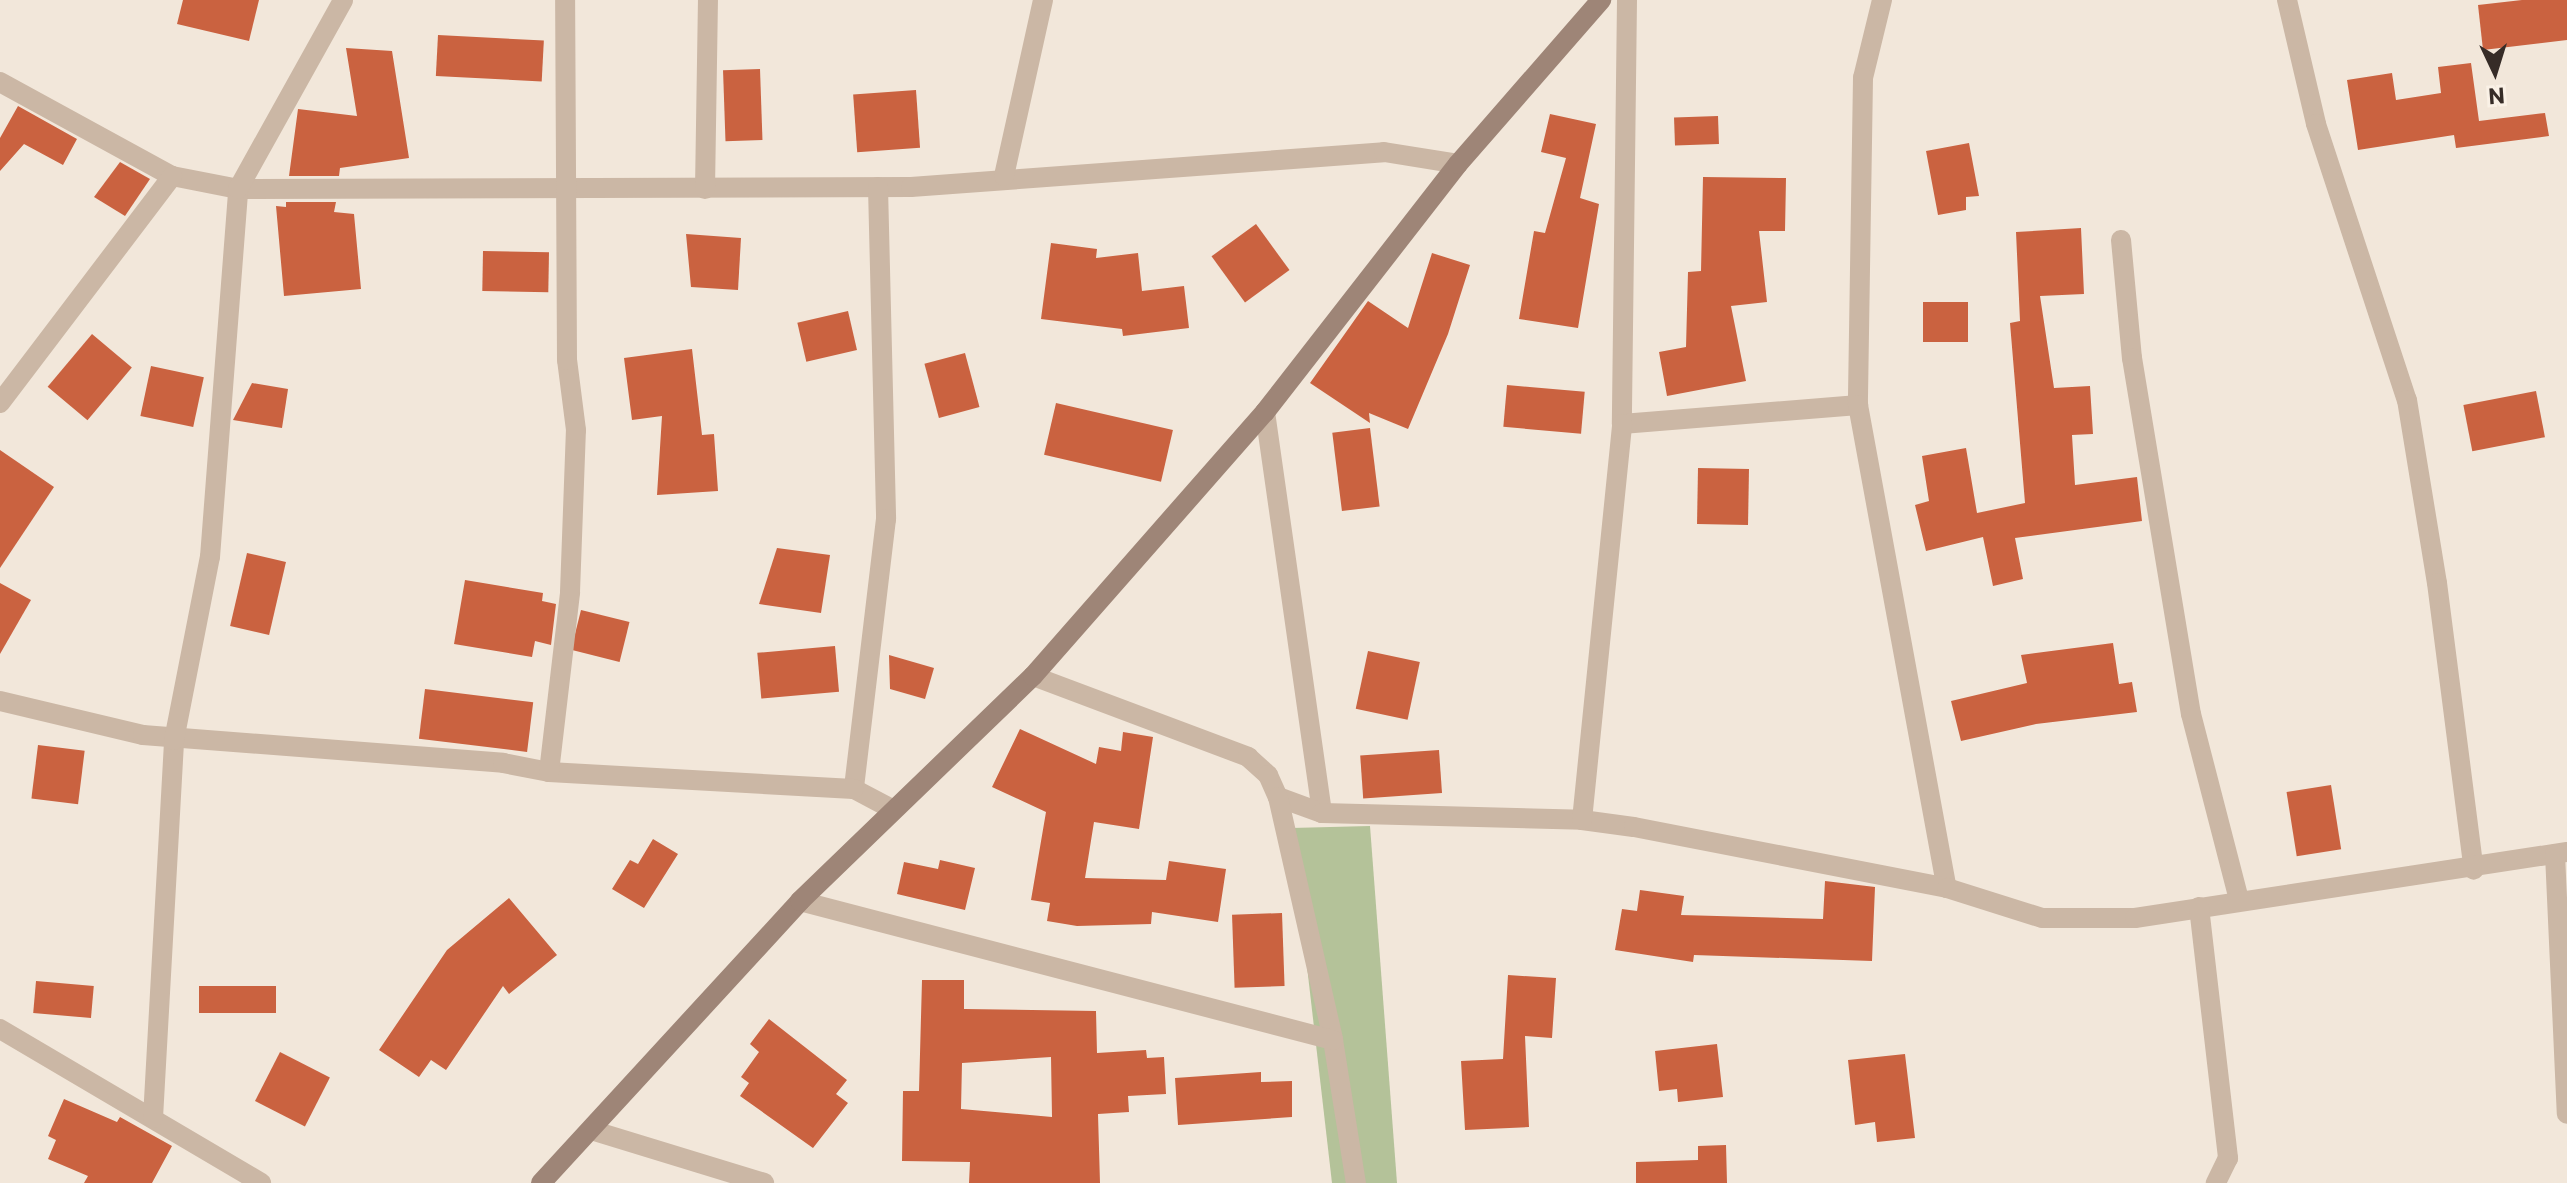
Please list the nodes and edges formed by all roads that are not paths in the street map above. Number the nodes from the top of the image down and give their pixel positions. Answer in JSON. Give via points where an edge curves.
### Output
{"nodes":[{"id":1,"x":343,"y":0,"type":"edge"},
{"id":2,"x":565,"y":0,"type":"edge"},
{"id":3,"x":708,"y":0,"type":"edge"},
{"id":4,"x":1043,"y":0,"type":"edge"},
{"id":5,"x":1601,"y":0,"type":"edge"},
{"id":6,"x":1627,"y":0,"type":"edge"},
{"id":7,"x":1882,"y":0,"type":"edge"},
{"id":8,"x":2287,"y":0,"type":"edge"},
{"id":9,"x":0,"y":82,"type":"edge"},
{"id":10,"x":1458,"y":164,"type":"junction"},
{"id":11,"x":172,"y":176,"type":"junction"},
{"id":12,"x":1004,"y":176,"type":"junction"},
{"id":13,"x":878,"y":187,"type":"junction"},
{"id":14,"x":238,"y":189,"type":"junction"},
{"id":15,"x":565,"y":189,"type":"junction"},
{"id":16,"x":705,"y":189,"type":"junction"},
{"id":17,"x":2121,"y":240,"type":"dead end"},
{"id":18,"x":0,"y":403,"type":"edge"},
{"id":19,"x":1858,"y":405,"type":"junction"},
{"id":20,"x":1265,"y":412,"type":"junction"},
{"id":21,"x":1622,"y":424,"type":"junction"},
{"id":22,"x":1033,"y":676,"type":"junction"},
{"id":23,"x":0,"y":701,"type":"edge"},
{"id":24,"x":174,"y":737,"type":"junction"},
{"id":25,"x":549,"y":772,"type":"junction"},
{"id":26,"x":854,"y":789,"type":"junction"},
{"id":27,"x":1278,"y":797,"type":"junction"},
{"id":28,"x":892,"y":809,"type":"junction"},
{"id":29,"x":1322,"y":813,"type":"junction"},
{"id":30,"x":1582,"y":820,"type":"junction"},
{"id":31,"x":2561,"y":853,"type":"edge"},
{"id":32,"x":2474,"y":870,"type":"junction"},
{"id":33,"x":1947,"y":888,"type":"junction"},
{"id":34,"x":2239,"y":899,"type":"junction"},
{"id":35,"x":800,"y":901,"type":"junction"},
{"id":36,"x":2199,"y":907,"type":"junction"},
{"id":37,"x":0,"y":1029,"type":"edge"},
{"id":38,"x":1333,"y":1040,"type":"junction"},
{"id":39,"x":2567,"y":1114,"type":"edge"},
{"id":40,"x":153,"y":1118,"type":"junction"},
{"id":41,"x":591,"y":1130,"type":"junction"},
{"id":42,"x":261,"y":1183,"type":"edge"},
{"id":43,"x":541,"y":1183,"type":"edge"},
{"id":44,"x":764,"y":1183,"type":"edge"},
{"id":45,"x":1356,"y":1183,"type":"edge"},
{"id":46,"x":2216,"y":1183,"type":"edge"}],
"edges":[{"from":1,"to":14,"type":"street"},
{"from":2,"to":15,"type":"street"},
{"from":3,"to":16,"type":"street"},
{"from":4,"to":12,"type":"street"},
{"from":5,"to":10,"type":"street"},
{"from":6,"to":21,"type":"street"},
{"from":7,"to":19,"type":"street","via":[[1863,78]]},
{"from":8,"to":32,"type":"street","via":[[2316,124],[2407,400]]},
{"from":9,"to":11,"type":"street"},
{"from":10,"to":12,"type":"street","via":[[1384,152]]},
{"from":10,"to":20,"type":"street"},
{"from":11,"to":14,"type":"street"},
{"from":11,"to":18,"type":"street"},
{"from":12,"to":13,"type":"street"},
{"from":13,"to":16,"type":"street"},
{"from":13,"to":26,"type":"street","via":[[886,519]]},
{"from":14,"to":15,"type":"street"},
{"from":14,"to":24,"type":"street","via":[[210,557]]},
{"from":15,"to":16,"type":"street"},
{"from":15,"to":25,"type":"street","via":[[567,360],[575,445],[570,592]]},
{"from":17,"to":34,"type":"street","via":[[2132,358],[2191,714]]},
{"from":19,"to":21,"type":"street"},
{"from":19,"to":33,"type":"street"},
{"from":20,"to":22,"type":"street"},
{"from":20,"to":29,"type":"street"},
{"from":21,"to":30,"type":"street"},
{"from":22,"to":27,"type":"street","via":[[1248,757],[1268,775]]},
{"from":22,"to":28,"type":"street"},
{"from":23,"to":24,"type":"street","via":[[143,735]]},
{"from":24,"to":25,"type":"street","via":[[503,763]]},
{"from":24,"to":40,"type":"street"},
{"from":25,"to":26,"type":"street"},
{"from":26,"to":28,"type":"street"},
{"from":27,"to":29,"type":"street"},
{"from":27,"to":38,"type":"street"},
{"from":28,"to":35,"type":"street"},
{"from":29,"to":30,"type":"street"},
{"from":30,"to":33,"type":"street"},
{"from":31,"to":32,"type":"street"},
{"from":31,"to":39,"type":"street"},
{"from":32,"to":34,"type":"street"},
{"from":33,"to":36,"type":"street","via":[[2042,918],[2135,918]]},
{"from":34,"to":36,"type":"street"},
{"from":35,"to":38,"type":"street"},
{"from":35,"to":41,"type":"street"},
{"from":36,"to":46,"type":"street","via":[[2228,1158]]},
{"from":37,"to":40,"type":"street"},
{"from":38,"to":45,"type":"street"},
{"from":40,"to":42,"type":"street"},
{"from":41,"to":43,"type":"street"},
{"from":41,"to":44,"type":"street"}]}
